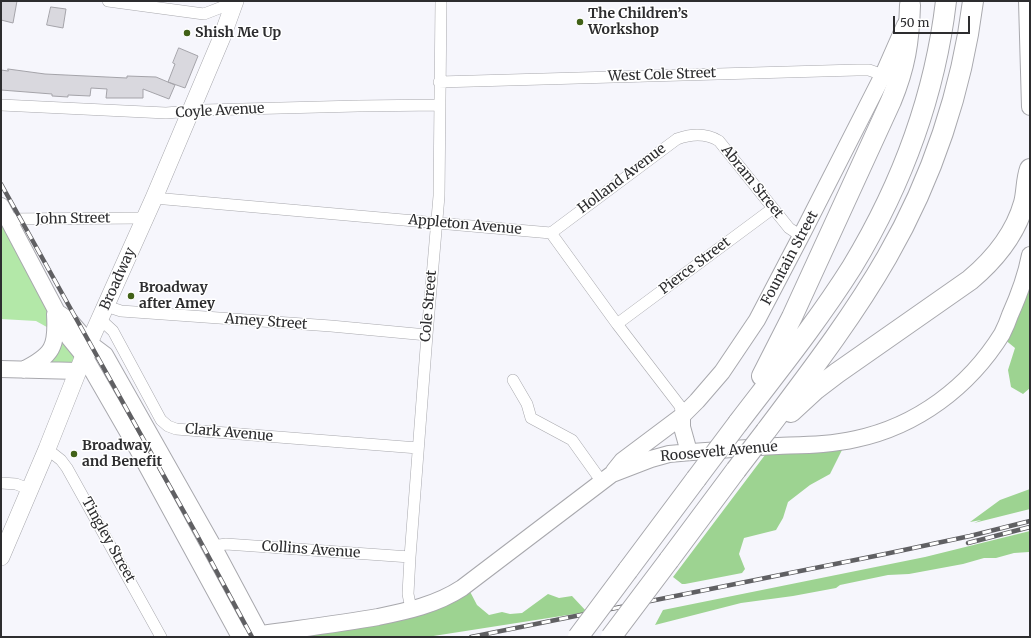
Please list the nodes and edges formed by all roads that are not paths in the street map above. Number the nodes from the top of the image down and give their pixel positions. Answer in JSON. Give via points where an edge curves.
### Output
{"nodes":[{"id":1,"x":108,"y":1,"type":"edge"},
{"id":2,"x":235,"y":1,"type":"edge"},
{"id":3,"x":441,"y":1,"type":"edge"},
{"id":4,"x":1027,"y":1,"type":"edge"},
{"id":5,"x":910,"y":3,"type":"edge"},
{"id":6,"x":945,"y":5,"type":"edge"},
{"id":7,"x":972,"y":5,"type":"edge"},
{"id":8,"x":882,"y":75,"type":"junction"},
{"id":9,"x":439,"y":82,"type":"junction"},
{"id":10,"x":1,"y":105,"type":"edge"},
{"id":11,"x":439,"y":106,"type":"junction"},
{"id":12,"x":1030,"y":107,"type":"edge"},
{"id":13,"x":190,"y":111,"type":"junction"},
{"id":14,"x":698,"y":135,"type":"joint"},
{"id":15,"x":1030,"y":169,"type":"edge"},
{"id":16,"x":154,"y":198,"type":"junction"},
{"id":17,"x":772,"y":208,"type":"junction"},
{"id":18,"x":3,"y":215,"type":"edge"},
{"id":19,"x":145,"y":218,"type":"junction"},
{"id":20,"x":436,"y":222,"type":"junction"},
{"id":21,"x":550,"y":233,"type":"junction"},
{"id":22,"x":802,"y":236,"type":"junction"},
{"id":23,"x":1030,"y":255,"type":"edge"},
{"id":24,"x":56,"y":309,"type":"junction"},
{"id":25,"x":103,"y":312,"type":"junction"},
{"id":26,"x":617,"y":324,"type":"junction"},
{"id":27,"x":427,"y":335,"type":"junction"},
{"id":28,"x":87,"y":349,"type":"junction"},
{"id":29,"x":1,"y":369,"type":"edge"},
{"id":30,"x":23,"y":370,"type":"junction"},
{"id":31,"x":78,"y":371,"type":"junction"},
{"id":32,"x":513,"y":380,"type":"dead end"},
{"id":33,"x":682,"y":416,"type":"junction"},
{"id":34,"x":738,"y":423,"type":"junction"},
{"id":35,"x":766,"y":431,"type":"junction"},
{"id":36,"x":418,"y":448,"type":"junction"},
{"id":37,"x":47,"y":449,"type":"junction"},
{"id":38,"x":689,"y":452,"type":"junction"},
{"id":39,"x":607,"y":478,"type":"junction"},
{"id":40,"x":1,"y":483,"type":"edge"},
{"id":41,"x":29,"y":489,"type":"junction"},
{"id":42,"x":213,"y":546,"type":"junction"},
{"id":43,"x":1,"y":557,"type":"edge"},
{"id":44,"x":410,"y":557,"type":"junction"},
{"id":45,"x":411,"y":609,"type":"junction"},
{"id":46,"x":260,"y":634,"type":"junction"},
{"id":47,"x":161,"y":637,"type":"edge"},
{"id":48,"x":241,"y":637,"type":"edge"},
{"id":49,"x":578,"y":637,"type":"edge"},
{"id":50,"x":611,"y":637,"type":"edge"}],
"edges":[{"from":1,"to":2,"type":"street","via":[[204,14]]},
{"from":2,"to":13,"type":"main road","name":"Broadway"},
{"from":3,"to":9,"type":"street","name":"Cole Street"},
{"from":4,"to":12,"type":"street"},
{"from":5,"to":8,"type":"street","name":"Fountain Street","via":[[903,30]]},
{"from":5,"to":34,"type":"highway","via":[[907,52],[891,101],[792,317]]},
{"from":6,"to":34,"type":"highway","via":[[934,69],[921,117],[902,169],[886,203],[840,284]]},
{"from":7,"to":35,"type":"highway","via":[[964,53],[948,113],[930,167],[905,224],[868,288]]},
{"from":8,"to":9,"type":"street","name":"West Cole Street","via":[[869,70],[857,70]]},
{"from":8,"to":22,"type":"street","name":"Fountain Street"},
{"from":9,"to":11,"type":"street","name":"Cole Street"},
{"from":10,"to":13,"type":"street","name":"Coyle Avenue","via":[[166,114]]},
{"from":11,"to":13,"type":"street","name":"Coyle Avenue"},
{"from":11,"to":20,"type":"street","name":"Cole Street","via":[[439,196]]},
{"from":13,"to":16,"type":"main road","name":"Broadway"},
{"from":14,"to":17,"type":"street","name":"Abram Street","via":[[712,136],[719,141]]},
{"from":14,"to":21,"type":"street","name":"Holland Avenue","via":[[677,138]]},
{"from":15,"to":35,"type":"highway","via":[[1018,220],[1003,247],[989,264],[837,373]]},
{"from":16,"to":19,"type":"main road","name":"Broadway"},
{"from":16,"to":20,"type":"street","name":"Appleton Avenue"},
{"from":17,"to":22,"type":"street","name":"Abram Street","via":[[789,228]]},
{"from":17,"to":26,"type":"street","name":"Pierce Street"},
{"from":18,"to":19,"type":"street","name":"John Street"},
{"from":18,"to":24,"type":"street"},
{"from":19,"to":25,"type":"main road","name":"Broadway"},
{"from":20,"to":21,"type":"street","name":"Appleton Avenue"},
{"from":20,"to":27,"type":"street","name":"Cole Street"},
{"from":21,"to":26,"type":"street"},
{"from":22,"to":33,"type":"street","name":"Fountain Street","via":[[757,320],[712,386]]},
{"from":23,"to":38,"type":"street","name":"Roosevelt Avenue","via":[[1021,291],[1003,333],[985,359],[966,379],[948,396],[926,411],[885,431],[855,439],[825,444]]},
{"from":24,"to":28,"type":"street","via":[[70,322]]},
{"from":24,"to":30,"type":"street","via":[[55,340],[50,351],[38,363]]},
{"from":25,"to":27,"type":"street","name":"Amey Street","via":[[121,311]]},
{"from":25,"to":28,"type":"main road","name":"Broadway"},
{"from":25,"to":36,"type":"street","name":"Clark Avenue","via":[[161,420],[168,426],[176,429]]},
{"from":26,"to":33,"type":"street","via":[[680,406]]},
{"from":27,"to":36,"type":"street","name":"Cole Street"},
{"from":28,"to":31,"type":"main road","name":"Broadway"},
{"from":28,"to":42,"type":"street","via":[[105,355]]},
{"from":28,"to":48,"type":"street","via":[[137,448]]},
{"from":29,"to":30,"type":"street"},
{"from":30,"to":31,"type":"street"},
{"from":31,"to":37,"type":"main road","name":"Broadway"},
{"from":32,"to":39,"type":"street","via":[[527,404],[531,418],[572,440]]},
{"from":33,"to":38,"type":"street","via":[[682,427]]},
{"from":33,"to":39,"type":"street","name":"Fountain Street","via":[[622,461]]},
{"from":34,"to":49,"type":"highway","bridge":true},
{"from":35,"to":50,"type":"highway","bridge":true},
{"from":36,"to":44,"type":"street","name":"Cole Street"},
{"from":37,"to":41,"type":"main road","name":"Broadway"},
{"from":37,"to":47,"type":"street","name":"Tingley Street","via":[[67,468]]},
{"from":38,"to":39,"type":"street","name":"Roosevelt Avenue","via":[[657,457]]},
{"from":39,"to":45,"type":"street","name":"Roosevelt Avenue","via":[[462,588],[438,601]]},
{"from":40,"to":41,"type":"street","via":[[16,484]]},
{"from":41,"to":43,"type":"main road","name":"Broadway"},
{"from":42,"to":44,"type":"street","name":"Collins Avenue","via":[[226,544]]},
{"from":42,"to":46,"type":"street"},
{"from":44,"to":45,"type":"street","name":"Cole Street","via":[[408,594]]},
{"from":45,"to":46,"type":"street","name":"Roosevelt Avenue","via":[[347,622]]},
{"from":46,"to":48,"type":"street","name":"Roosevelt Avenue"}]}
